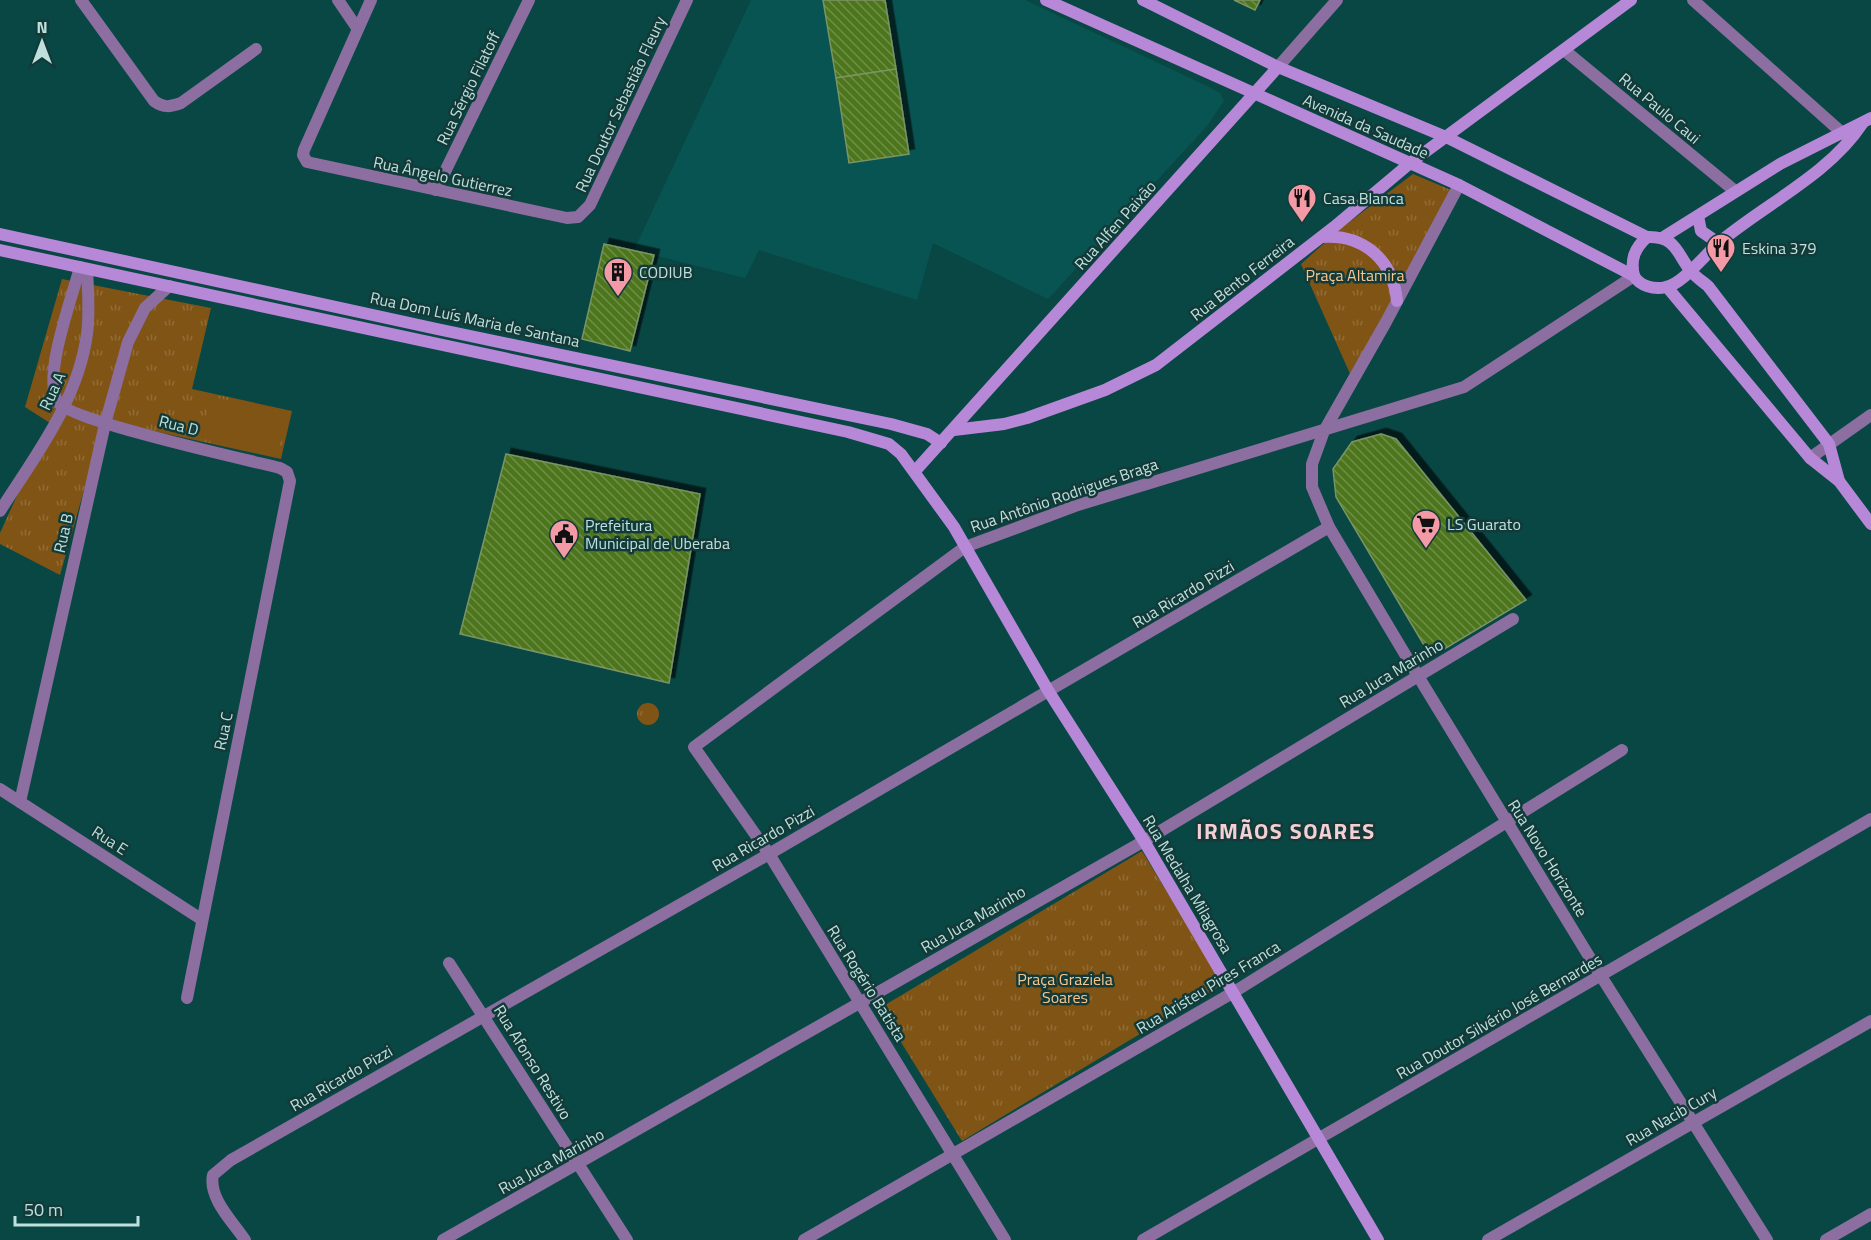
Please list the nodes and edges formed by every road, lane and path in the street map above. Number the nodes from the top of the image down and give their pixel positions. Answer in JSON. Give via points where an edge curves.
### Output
{"nodes":[{"id":1,"x":81,"y":0,"type":"edge"},
{"id":2,"x":338,"y":0,"type":"edge"},
{"id":3,"x":371,"y":0,"type":"edge"},
{"id":4,"x":529,"y":0,"type":"edge"},
{"id":5,"x":687,"y":0,"type":"edge"},
{"id":6,"x":1046,"y":0,"type":"edge"},
{"id":7,"x":1143,"y":0,"type":"edge"},
{"id":8,"x":1337,"y":0,"type":"edge"},
{"id":9,"x":1631,"y":0,"type":"edge"},
{"id":10,"x":1693,"y":0,"type":"edge"},
{"id":11,"x":357,"y":28,"type":"junction"},
{"id":12,"x":256,"y":49,"type":"dead end"},
{"id":13,"x":1564,"y":50,"type":"junction"},
{"id":14,"x":1278,"y":67,"type":"junction"},
{"id":15,"x":1253,"y":94,"type":"junction"},
{"id":16,"x":1866,"y":121,"type":"edge"},
{"id":17,"x":1841,"y":132,"type":"junction"},
{"id":18,"x":1446,"y":137,"type":"junction"},
{"id":19,"x":1851,"y":140,"type":"junction"},
{"id":20,"x":1409,"y":164,"type":"junction"},
{"id":21,"x":1459,"y":185,"type":"junction"},
{"id":22,"x":436,"y":190,"type":"junction"},
{"id":23,"x":1735,"y":191,"type":"junction"},
{"id":24,"x":1698,"y":216,"type":"junction"},
{"id":25,"x":578,"y":217,"type":"joint"},
{"id":26,"x":0,"y":234,"type":"edge"},
{"id":27,"x":1322,"y":237,"type":"junction"},
{"id":28,"x":1647,"y":237,"type":"junction"},
{"id":29,"x":1662,"y":238,"type":"junction"},
{"id":30,"x":1721,"y":241,"type":"junction"},
{"id":31,"x":0,"y":250,"type":"edge"},
{"id":32,"x":84,"y":268,"type":"junction"},
{"id":33,"x":1689,"y":270,"type":"junction"},
{"id":34,"x":1634,"y":276,"type":"junction"},
{"id":35,"x":169,"y":286,"type":"junction"},
{"id":36,"x":1667,"y":287,"type":"junction"},
{"id":37,"x":1398,"y":301,"type":"junction"},
{"id":38,"x":63,"y":410,"type":"junction"},
{"id":39,"x":1871,"y":415,"type":"edge"},
{"id":40,"x":105,"y":424,"type":"junction"},
{"id":41,"x":954,"y":430,"type":"junction"},
{"id":42,"x":1324,"y":431,"type":"junction"},
{"id":43,"x":941,"y":442,"type":"junction"},
{"id":44,"x":1829,"y":444,"type":"junction"},
{"id":45,"x":1810,"y":458,"type":"junction"},
{"id":46,"x":915,"y":470,"type":"junction"},
{"id":47,"x":287,"y":472,"type":"joint"},
{"id":48,"x":1839,"y":481,"type":"junction"},
{"id":49,"x":0,"y":511,"type":"edge"},
{"id":50,"x":1871,"y":525,"type":"edge"},
{"id":51,"x":1329,"y":526,"type":"junction"},
{"id":52,"x":965,"y":547,"type":"junction"},
{"id":53,"x":1513,"y":619,"type":"dead end"},
{"id":54,"x":1418,"y":676,"type":"junction"},
{"id":55,"x":1049,"y":692,"type":"junction"},
{"id":56,"x":694,"y":747,"type":"joint"},
{"id":57,"x":1622,"y":750,"type":"dead end"},
{"id":58,"x":0,"y":789,"type":"edge"},
{"id":59,"x":20,"y":802,"type":"junction"},
{"id":60,"x":1871,"y":819,"type":"edge"},
{"id":61,"x":1506,"y":823,"type":"junction"},
{"id":62,"x":1144,"y":841,"type":"junction"},
{"id":63,"x":769,"y":854,"type":"junction"},
{"id":64,"x":201,"y":919,"type":"junction"},
{"id":65,"x":449,"y":963,"type":"dead end"},
{"id":66,"x":1601,"y":976,"type":"junction"},
{"id":67,"x":1234,"y":992,"type":"junction"},
{"id":68,"x":186,"y":998,"type":"dead end"},
{"id":69,"x":859,"y":1003,"type":"junction"},
{"id":70,"x":484,"y":1015,"type":"junction"},
{"id":71,"x":1871,"y":1021,"type":"edge"},
{"id":72,"x":1693,"y":1122,"type":"junction"},
{"id":73,"x":1318,"y":1138,"type":"junction"},
{"id":74,"x":955,"y":1154,"type":"junction"},
{"id":75,"x":579,"y":1164,"type":"junction"},
{"id":76,"x":1871,"y":1214,"type":"edge"},
{"id":77,"x":245,"y":1240,"type":"edge"},
{"id":78,"x":443,"y":1240,"type":"edge"},
{"id":79,"x":627,"y":1240,"type":"edge"},
{"id":80,"x":804,"y":1240,"type":"edge"},
{"id":81,"x":1005,"y":1240,"type":"edge"},
{"id":82,"x":1143,"y":1240,"type":"edge"},
{"id":83,"x":1378,"y":1240,"type":"edge"},
{"id":84,"x":1488,"y":1240,"type":"edge"},
{"id":85,"x":1767,"y":1240,"type":"edge"},
{"id":86,"x":1826,"y":1240,"type":"edge"}],
"edges":[{"from":1,"to":12,"type":"street","via":[[154,101],[167,107],[181,103]]},
{"from":2,"to":11,"type":"street"},
{"from":3,"to":11,"type":"street"},
{"from":4,"to":22,"type":"street","name":"Rua Sérgio Filatoff"},
{"from":5,"to":25,"type":"street","name":"Rua Doutor Sebastião Fleury","via":[[590,205]]},
{"from":6,"to":15,"type":"street","name":"Avenida da Saudade"},
{"from":7,"to":14,"type":"street","name":"Avenida da Saudade"},
{"from":8,"to":14,"type":"street","name":"Rua Alfen Paixão"},
{"from":9,"to":13,"type":"street","name":"Rua Bento Ferreira"},
{"from":10,"to":17,"type":"street"},
{"from":11,"to":22,"type":"street","name":"Rua Ângelo Gutierrez","via":[[304,150],[304,159],[312,165]]},
{"from":13,"to":18,"type":"street","name":"Rua Bento Ferreira"},
{"from":13,"to":23,"type":"street","name":"Rua Paulo Caui"},
{"from":14,"to":15,"type":"street","name":"Rua Alfen Paixão"},
{"from":14,"to":18,"type":"street","name":"Avenida da Saudade"},
{"from":15,"to":20,"type":"street","name":"Avenida da Saudade"},
{"from":15,"to":41,"type":"street","name":"Rua Alfen Paixão"},
{"from":16,"to":17,"type":"street"},
{"from":16,"to":19,"type":"street"},
{"from":17,"to":19,"type":"street"},
{"from":17,"to":23,"type":"street"},
{"from":18,"to":20,"type":"street","name":"Rua Bento Ferreira"},
{"from":18,"to":28,"type":"street","name":"Avenida da Saudade"},
{"from":19,"to":30,"type":"street","via":[[1820,168]]},
{"from":20,"to":21,"type":"street","name":"Avenida da Saudade"},
{"from":20,"to":27,"type":"street","name":"Rua Bento Ferreira"},
{"from":21,"to":34,"type":"street","name":"Avenida da Saudade"},
{"from":21,"to":37,"type":"street"},
{"from":22,"to":25,"type":"street","name":"Rua Ângelo Gutierrez","via":[[556,217]]},
{"from":23,"to":24,"type":"street"},
{"from":24,"to":29,"type":"street"},
{"from":24,"to":30,"type":"street","via":[[1701,231]]},
{"from":26,"to":43,"type":"street","name":"Rua Dom Luís Maria de Santana","via":[[891,424]]},
{"from":27,"to":37,"type":"street","via":[[1358,241],[1378,255],[1392,275]]},
{"from":27,"to":41,"type":"street","name":"Rua Bento Ferreira","via":[[1156,364],[1105,390],[1027,418]]},
{"from":28,"to":29,"type":"street","name":"Avenida da Saudade"},
{"from":28,"to":34,"type":"street","via":[[1634,253]]},
{"from":29,"to":33,"type":"street","via":[[1680,252]]},
{"from":30,"to":33,"type":"street"},
{"from":31,"to":32,"type":"street","name":"Rua Dom Luís Maria de Santana"},
{"from":32,"to":35,"type":"street","name":"Rua Dom Luís Maria de Santana"},
{"from":32,"to":38,"type":"street","name":"Rua A","via":[[87,334]]},
{"from":32,"to":38,"type":"street","via":[[53,370],[53,390]]},
{"from":33,"to":36,"type":"street"},
{"from":33,"to":44,"type":"street","via":[[1708,286]]},
{"from":34,"to":36,"type":"street","name":"Avenida da Saudade","via":[[1652,288]]},
{"from":34,"to":42,"type":"street","name":"Rua Antônio Rodrigues Braga","via":[[1464,387]]},
{"from":35,"to":40,"type":"street","name":"Rua B","via":[[134,324]]},
{"from":35,"to":46,"type":"street","name":"Rua Dom Luís Maria de Santana","via":[[859,435],[889,444]]},
{"from":36,"to":45,"type":"street"},
{"from":37,"to":42,"type":"street"},
{"from":38,"to":40,"type":"street","name":"Rua D"},
{"from":38,"to":49,"type":"street","name":"Rua A"},
{"from":39,"to":44,"type":"street"},
{"from":40,"to":47,"type":"street","name":"Rua D"},
{"from":40,"to":59,"type":"street","name":"Rua B"},
{"from":41,"to":43,"type":"street","name":"Rua Alfen Paixão"},
{"from":42,"to":51,"type":"street","name":"Rua Novo Horizonte","via":[[1312,465],[1312,487]]},
{"from":42,"to":52,"type":"street","name":"Rua Antônio Rodrigues Braga","via":[[1078,505]]},
{"from":43,"to":46,"type":"street","name":"Rua Alfen Paixão"},
{"from":44,"to":45,"type":"street"},
{"from":44,"to":48,"type":"street"},
{"from":45,"to":48,"type":"street"},
{"from":46,"to":52,"type":"street","name":"Rua Dom Luís Maria de Santana"},
{"from":47,"to":64,"type":"street","name":"Rua C","via":[[290,481]]},
{"from":48,"to":50,"type":"street"},
{"from":51,"to":54,"type":"street","name":"Rua Novo Horizonte"},
{"from":51,"to":55,"type":"street","name":"Rua Ricardo Pizzi"},
{"from":52,"to":55,"type":"street","name":"Rua Medalha Milagrosa"},
{"from":52,"to":56,"type":"street","name":"Rua Antônio Rodrigues Braga"},
{"from":53,"to":54,"type":"street","name":"Rua Juca Marinho"},
{"from":54,"to":61,"type":"street","name":"Rua Novo Horizonte"},
{"from":54,"to":62,"type":"street","name":"Rua Juca Marinho"},
{"from":55,"to":62,"type":"street","name":"Rua Medalha Milagrosa"},
{"from":55,"to":63,"type":"street","name":"Rua Ricardo Pizzi"},
{"from":56,"to":63,"type":"street","name":"Rua Rogério Batista"},
{"from":57,"to":61,"type":"street","name":"Rua Aristeu Pires Franca"},
{"from":58,"to":59,"type":"street","name":"Rua E"},
{"from":59,"to":64,"type":"street","name":"Rua E"},
{"from":60,"to":66,"type":"street","name":"Rua Doutor Silvério José Bernardes"},
{"from":61,"to":66,"type":"street","name":"Rua Novo Horizonte"},
{"from":61,"to":67,"type":"street","name":"Rua Aristeu Pires Franca"},
{"from":62,"to":67,"type":"street","name":"Rua Medalha Milagrosa"},
{"from":62,"to":69,"type":"street","name":"Rua Juca Marinho"},
{"from":63,"to":69,"type":"street","name":"Rua Rogério Batista"},
{"from":63,"to":70,"type":"street","name":"Rua Ricardo Pizzi"},
{"from":64,"to":68,"type":"street","name":"Rua C"},
{"from":65,"to":70,"type":"street","name":"Rua Afonso Restivo"},
{"from":66,"to":72,"type":"street","name":"Rua Novo Horizonte"},
{"from":66,"to":73,"type":"street","name":"Rua Doutor Silvério José Bernardes"},
{"from":67,"to":73,"type":"street","name":"Rua Medalha Milagrosa"},
{"from":67,"to":74,"type":"street","name":"Rua Aristeu Pires Franca"},
{"from":69,"to":74,"type":"street","name":"Rua Rogério Batista"},
{"from":69,"to":75,"type":"street","name":"Rua Juca Marinho"},
{"from":70,"to":75,"type":"street","name":"Rua Afonso Restivo"},
{"from":70,"to":77,"type":"street","name":"Rua Ricardo Pizzi","via":[[213,1175],[214,1194]]},
{"from":71,"to":72,"type":"street","name":"Rua Nacib Cury"},
{"from":72,"to":84,"type":"street","name":"Rua Nacib Cury"},
{"from":72,"to":85,"type":"street","name":"Rua Novo Horizonte"},
{"from":73,"to":82,"type":"street","name":"Rua Doutor Silvério José Bernardes"},
{"from":73,"to":83,"type":"street","name":"Rua Medalha Milagrosa"},
{"from":74,"to":80,"type":"street","name":"Rua Aristeu Pires Franca"},
{"from":74,"to":81,"type":"street","name":"Rua Rogério Batista"},
{"from":75,"to":78,"type":"street","name":"Rua Juca Marinho"},
{"from":75,"to":79,"type":"street","name":"Rua Afonso Restivo"},
{"from":76,"to":86,"type":"street"}]}
